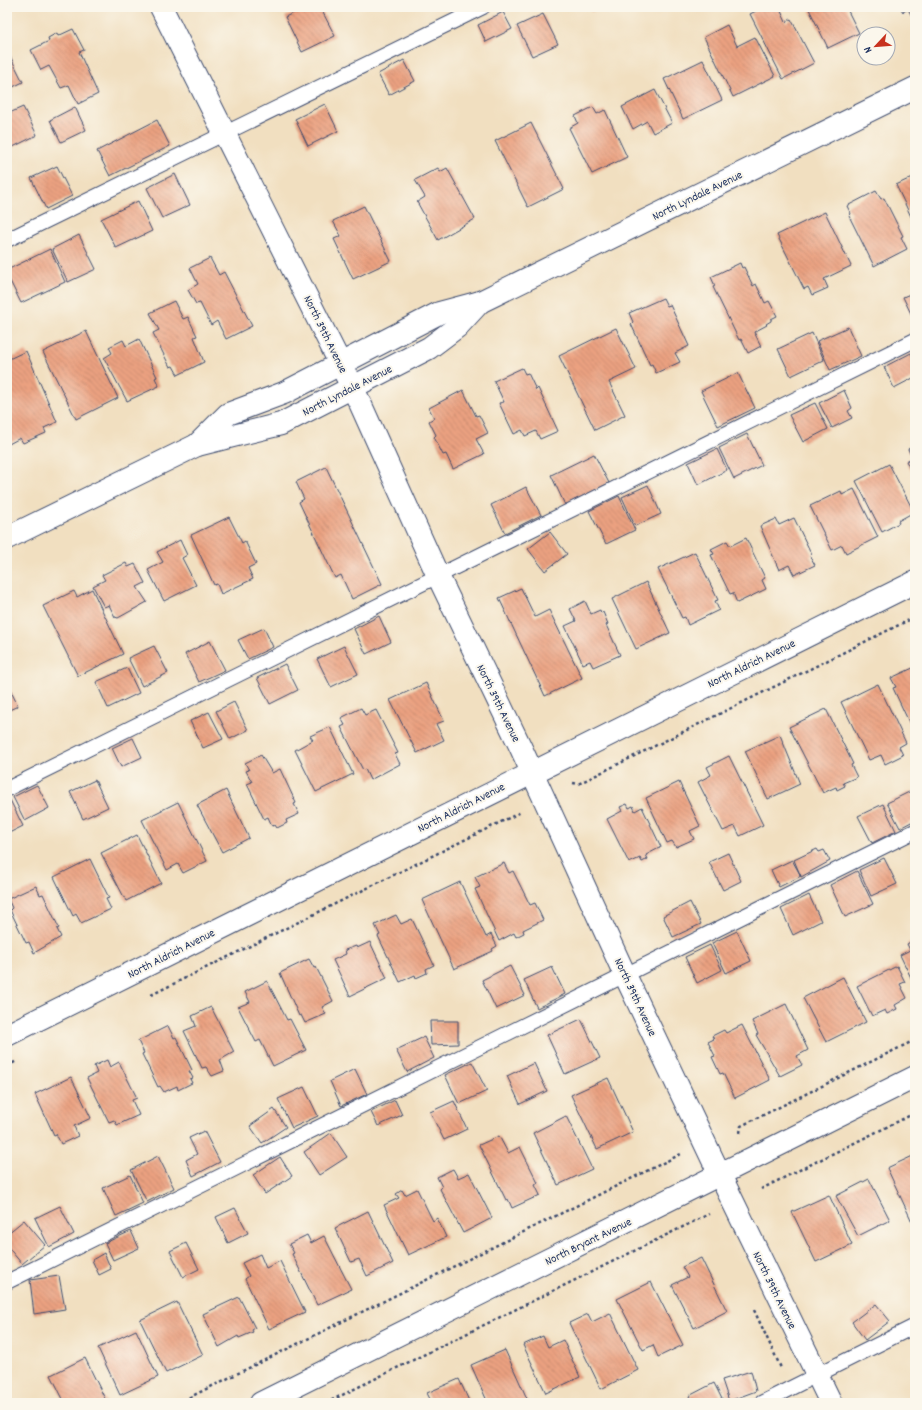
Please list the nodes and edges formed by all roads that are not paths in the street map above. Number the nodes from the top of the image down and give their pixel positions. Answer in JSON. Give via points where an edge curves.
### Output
{"nodes":[{"id":1,"x":161,"y":7,"type":"edge"},
{"id":2,"x":483,"y":7,"type":"edge"},
{"id":3,"x":915,"y":88,"type":"edge"},
{"id":4,"x":224,"y":133,"type":"junction"},
{"id":5,"x":7,"y":240,"type":"edge"},
{"id":6,"x":480,"y":302,"type":"junction"},
{"id":7,"x":915,"y":340,"type":"edge"},
{"id":8,"x":341,"y":363,"type":"junction"},
{"id":9,"x":352,"y":387,"type":"junction"},
{"id":10,"x":197,"y":445,"type":"junction"},
{"id":11,"x":7,"y":538,"type":"edge"},
{"id":12,"x":438,"y":576,"type":"junction"},
{"id":13,"x":915,"y":582,"type":"edge"},
{"id":14,"x":532,"y":772,"type":"junction"},
{"id":15,"x":7,"y":789,"type":"edge"},
{"id":16,"x":915,"y":831,"type":"edge"},
{"id":17,"x":625,"y":975,"type":"junction"},
{"id":18,"x":7,"y":1035,"type":"edge"},
{"id":19,"x":915,"y":1077,"type":"edge"},
{"id":20,"x":720,"y":1175,"type":"junction"},
{"id":21,"x":7,"y":1282,"type":"edge"},
{"id":22,"x":915,"y":1326,"type":"edge"},
{"id":23,"x":817,"y":1375,"type":"junction"},
{"id":24,"x":261,"y":1403,"type":"edge"},
{"id":25,"x":761,"y":1403,"type":"edge"},
{"id":26,"x":831,"y":1403,"type":"edge"}],
"edges":[{"from":1,"to":4,"type":"street","name":"North 39th Avenue"},
{"from":2,"to":4,"type":"lane"},
{"from":3,"to":6,"type":"street","name":"North Lyndale Avenue"},
{"from":4,"to":5,"type":"lane"},
{"from":4,"to":8,"type":"street","name":"North 39th Avenue"},
{"from":6,"to":8,"type":"street","name":"North Lyndale Avenue","via":[[439,313]]},
{"from":6,"to":9,"type":"street","name":"North Lyndale Avenue","via":[[457,327],[429,348]]},
{"from":7,"to":12,"type":"lane"},
{"from":8,"to":9,"type":"street","name":"North 39th Avenue"},
{"from":8,"to":10,"type":"street","name":"North Lyndale Avenue","via":[[284,393],[228,414]]},
{"from":9,"to":10,"type":"street","name":"North Lyndale Avenue","via":[[281,424]]},
{"from":9,"to":12,"type":"street","name":"North 39th Avenue"},
{"from":10,"to":11,"type":"street","name":"North Lyndale Avenue"},
{"from":12,"to":14,"type":"street","name":"North 39th Avenue"},
{"from":12,"to":15,"type":"lane"},
{"from":13,"to":14,"type":"street","name":"North Aldrich Avenue"},
{"from":14,"to":17,"type":"street","name":"North 39th Avenue"},
{"from":14,"to":18,"type":"street","name":"North Aldrich Avenue"},
{"from":16,"to":17,"type":"lane"},
{"from":17,"to":20,"type":"street","name":"North 39th Avenue"},
{"from":17,"to":21,"type":"lane"},
{"from":19,"to":20,"type":"street","name":"North Bryant Avenue"},
{"from":20,"to":23,"type":"street","name":"North 39th Avenue"},
{"from":20,"to":24,"type":"street","name":"North Bryant Avenue"},
{"from":22,"to":23,"type":"lane"},
{"from":23,"to":25,"type":"lane"},
{"from":23,"to":26,"type":"street","name":"North 39th Avenue"}]}
